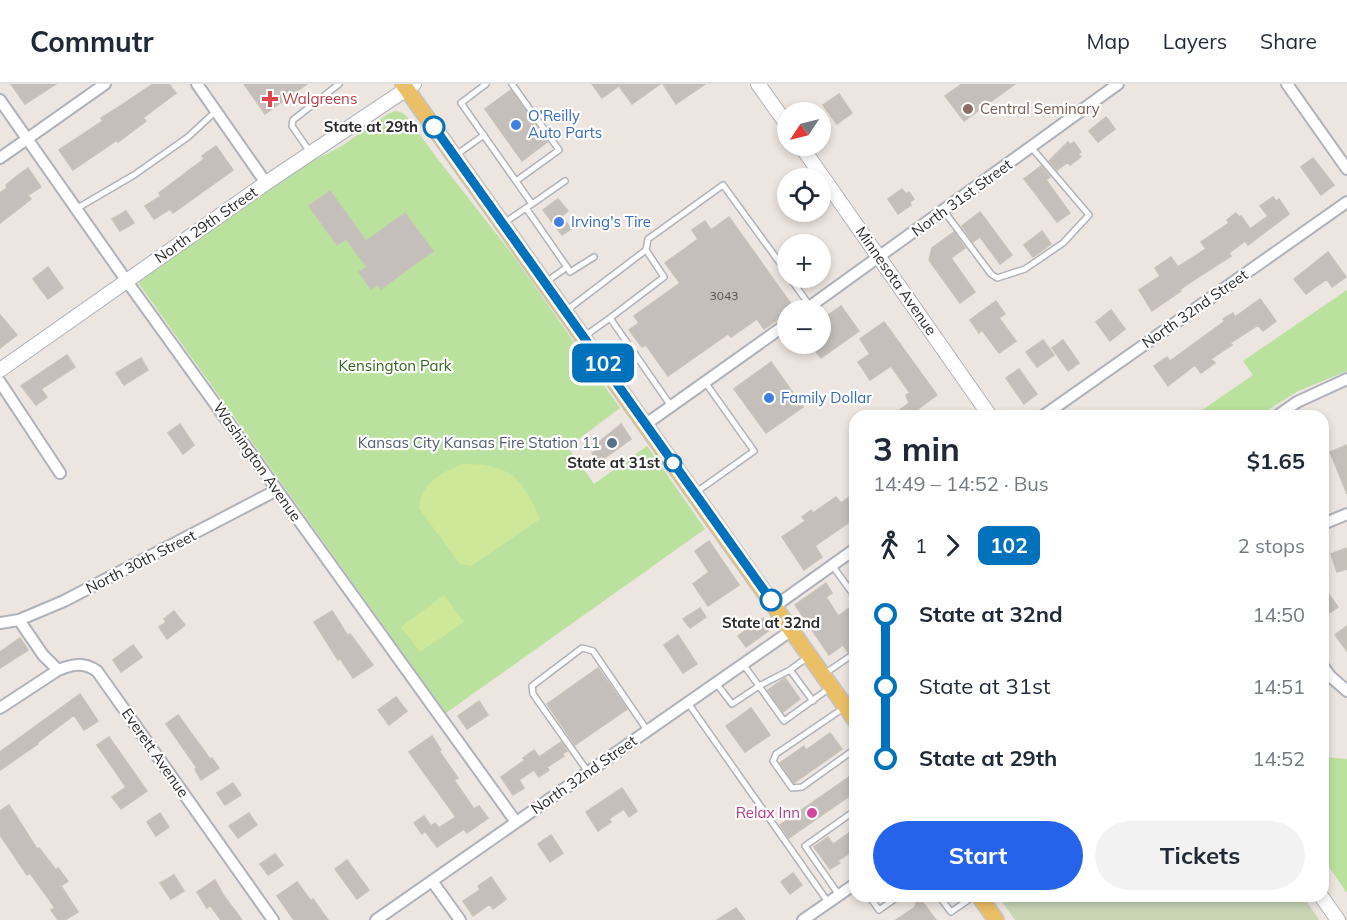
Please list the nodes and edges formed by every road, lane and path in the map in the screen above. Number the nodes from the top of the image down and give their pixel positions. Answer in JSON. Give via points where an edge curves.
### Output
{"nodes":[{"id":1,"x":105,"y":84,"type":"edge"},
{"id":2,"x":197,"y":84,"type":"edge"},
{"id":3,"x":339,"y":84,"type":"edge"},
{"id":4,"x":486,"y":84,"type":"edge"},
{"id":5,"x":512,"y":84,"type":"edge"},
{"id":6,"x":758,"y":84,"type":"edge"},
{"id":7,"x":1118,"y":84,"type":"edge"},
{"id":8,"x":1287,"y":84,"type":"edge"},
{"id":9,"x":408,"y":86,"type":"edge"},
{"id":10,"x":0,"y":100,"type":"edge"},
{"id":11,"x":216,"y":111,"type":"junction"},
{"id":12,"x":777,"y":111,"type":"edge"},
{"id":13,"x":484,"y":135,"type":"junction"},
{"id":14,"x":27,"y":139,"type":"junction"},
{"id":15,"x":1031,"y":147,"type":"junction"},
{"id":16,"x":310,"y":152,"type":"junction"},
{"id":17,"x":455,"y":156,"type":"junction"},
{"id":18,"x":808,"y":156,"type":"edge"},
{"id":19,"x":0,"y":158,"type":"edge"},
{"id":20,"x":1347,"y":169,"type":"edge"},
{"id":21,"x":516,"y":181,"type":"junction"},
{"id":22,"x":565,"y":181,"type":"dead end"},
{"id":23,"x":266,"y":183,"type":"junction"},
{"id":24,"x":1347,"y":202,"type":"edge"},
{"id":25,"x":532,"y":204,"type":"junction"},
{"id":26,"x":526,"y":208,"type":"junction"},
{"id":27,"x":76,"y":209,"type":"junction"},
{"id":28,"x":944,"y":211,"type":"junction"},
{"id":29,"x":503,"y":224,"type":"junction"},
{"id":30,"x":646,"y":250,"type":"junction"},
{"id":31,"x":594,"y":257,"type":"dead end"},
{"id":32,"x":880,"y":258,"type":"junction"},
{"id":33,"x":777,"y":259,"type":"edge"},
{"id":34,"x":567,"y":267,"type":"junction"},
{"id":35,"x":126,"y":280,"type":"junction"},
{"id":36,"x":545,"y":283,"type":"junction"},
{"id":37,"x":821,"y":300,"type":"edge"},
{"id":38,"x":565,"y":311,"type":"junction"},
{"id":39,"x":610,"y":318,"type":"junction"},
{"id":40,"x":777,"y":331,"type":"edge"},
{"id":41,"x":584,"y":337,"type":"junction"},
{"id":42,"x":0,"y":370,"type":"edge"},
{"id":43,"x":1347,"y":380,"type":"edge"},
{"id":44,"x":0,"y":382,"type":"edge"},
{"id":45,"x":705,"y":382,"type":"junction"},
{"id":46,"x":671,"y":406,"type":"junction"},
{"id":47,"x":986,"y":410,"type":"edge"},
{"id":48,"x":1052,"y":410,"type":"edge"},
{"id":49,"x":1286,"y":410,"type":"edge"},
{"id":50,"x":646,"y":424,"type":"junction"},
{"id":51,"x":60,"y":474,"type":"dead end"},
{"id":52,"x":277,"y":490,"type":"junction"},
{"id":53,"x":695,"y":493,"type":"junction"},
{"id":54,"x":1347,"y":514,"type":"edge"},
{"id":55,"x":1329,"y":522,"type":"edge"},
{"id":56,"x":849,"y":553,"type":"edge"},
{"id":57,"x":832,"y":565,"type":"junction"},
{"id":58,"x":849,"y":589,"type":"edge"},
{"id":59,"x":775,"y":606,"type":"junction"},
{"id":60,"x":20,"y":620,"type":"junction"},
{"id":61,"x":0,"y":623,"type":"edge"},
{"id":62,"x":792,"y":630,"type":"junction"},
{"id":63,"x":810,"y":656,"type":"junction"},
{"id":64,"x":849,"y":659,"type":"edge"},
{"id":65,"x":743,"y":664,"type":"junction"},
{"id":66,"x":58,"y":670,"type":"junction"},
{"id":67,"x":790,"y":670,"type":"junction"},
{"id":68,"x":1329,"y":675,"type":"edge"},
{"id":69,"x":827,"y":681,"type":"junction"},
{"id":70,"x":716,"y":683,"type":"junction"},
{"id":71,"x":800,"y":684,"type":"junction"},
{"id":72,"x":759,"y":687,"type":"junction"},
{"id":73,"x":793,"y":689,"type":"dead end"},
{"id":74,"x":1347,"y":691,"type":"edge"},
{"id":75,"x":813,"y":700,"type":"junction"},
{"id":76,"x":688,"y":703,"type":"junction"},
{"id":77,"x":0,"y":708,"type":"edge"},
{"id":78,"x":849,"y":708,"type":"edge"},
{"id":79,"x":849,"y":714,"type":"edge"},
{"id":80,"x":647,"y":730,"type":"junction"},
{"id":81,"x":849,"y":753,"type":"edge"},
{"id":82,"x":588,"y":772,"type":"junction"},
{"id":83,"x":849,"y":815,"type":"edge"},
{"id":84,"x":516,"y":822,"type":"junction"},
{"id":85,"x":432,"y":881,"type":"junction"},
{"id":86,"x":849,"y":888,"type":"edge"},
{"id":87,"x":838,"y":895,"type":"junction"},
{"id":88,"x":828,"y":902,"type":"junction"},
{"id":89,"x":873,"y":902,"type":"edge"},
{"id":90,"x":890,"y":902,"type":"edge"},
{"id":91,"x":944,"y":902,"type":"edge"},
{"id":92,"x":965,"y":902,"type":"edge"},
{"id":93,"x":983,"y":902,"type":"edge"},
{"id":94,"x":1325,"y":902,"type":"edge"},
{"id":95,"x":273,"y":920,"type":"edge"},
{"id":96,"x":376,"y":920,"type":"edge"},
{"id":97,"x":460,"y":920,"type":"edge"},
{"id":98,"x":803,"y":920,"type":"edge"},
{"id":99,"x":996,"y":920,"type":"edge"},
{"id":100,"x":1338,"y":920,"type":"edge"}],
"edges":[{"from":1,"to":14,"type":"street"},
{"from":2,"to":11,"type":"street"},
{"from":3,"to":16,"type":"lane","via":[[293,120],[292,126]]},
{"from":4,"to":13,"type":"lane","via":[[461,103]]},
{"from":5,"to":21,"type":"lane","via":[[560,150]]},
{"from":6,"to":12,"type":"street"},
{"from":7,"to":15,"type":"street","name":"North 31st Street"},
{"from":8,"to":20,"type":"street"},
{"from":9,"to":16,"type":"street","name":"North 29th Street"},
{"from":9,"to":17,"type":"main road"},
{"from":10,"to":14,"type":"street","name":"Washington Avenue"},
{"from":11,"to":23,"type":"street"},
{"from":11,"to":27,"type":"lane","via":[[188,137],[134,175]]},
{"from":13,"to":17,"type":"lane"},
{"from":13,"to":21,"type":"lane"},
{"from":14,"to":19,"type":"street"},
{"from":14,"to":27,"type":"street","name":"Washington Avenue"},
{"from":15,"to":28,"type":"street","name":"North 31st Street"},
{"from":15,"to":28,"type":"lane","via":[[1089,215],[1063,243],[1025,269],[997,278]]},
{"from":16,"to":23,"type":"street","name":"North 29th Street"},
{"from":17,"to":29,"type":"main road"},
{"from":18,"to":32,"type":"street","name":"Minnesota Avenue"},
{"from":21,"to":25,"type":"lane"},
{"from":22,"to":25,"type":"lane"},
{"from":23,"to":35,"type":"street","name":"North 29th Street"},
{"from":24,"to":48,"type":"street","name":"North 32nd Street"},
{"from":25,"to":26,"type":"lane"},
{"from":26,"to":29,"type":"lane"},
{"from":26,"to":34,"type":"lane"},
{"from":27,"to":35,"type":"street","name":"Washington Avenue"},
{"from":28,"to":32,"type":"street","name":"North 31st Street"},
{"from":29,"to":36,"type":"main road"},
{"from":30,"to":33,"type":"lane","via":[[648,239],[723,185]]},
{"from":30,"to":38,"type":"lane"},
{"from":30,"to":39,"type":"lane","via":[[664,277]]},
{"from":31,"to":34,"type":"lane","via":[[570,272]]},
{"from":32,"to":37,"type":"street","name":"North 31st Street"},
{"from":32,"to":47,"type":"street","name":"Minnesota Avenue"},
{"from":34,"to":36,"type":"lane"},
{"from":35,"to":42,"type":"street","name":"North 29th Street"},
{"from":35,"to":52,"type":"street","name":"Washington Avenue"},
{"from":36,"to":38,"type":"main road"},
{"from":38,"to":41,"type":"main road"},
{"from":39,"to":41,"type":"lane"},
{"from":39,"to":46,"type":"lane"},
{"from":40,"to":45,"type":"street"},
{"from":41,"to":50,"type":"main road"},
{"from":43,"to":49,"type":"street"},
{"from":44,"to":51,"type":"street"},
{"from":45,"to":46,"type":"street"},
{"from":45,"to":53,"type":"lane","via":[[754,451]]},
{"from":46,"to":50,"type":"street"},
{"from":50,"to":53,"type":"main road"},
{"from":52,"to":60,"type":"street","name":"North 30th Street"},
{"from":52,"to":84,"type":"street","name":"Washington Avenue"},
{"from":53,"to":59,"type":"main road"},
{"from":54,"to":55,"type":"street"},
{"from":56,"to":57,"type":"street"},
{"from":57,"to":58,"type":"lane"},
{"from":57,"to":59,"type":"street"},
{"from":59,"to":62,"type":"main road"},
{"from":60,"to":61,"type":"street","name":"North 30th Street"},
{"from":60,"to":66,"type":"street","via":[[43,656]]},
{"from":62,"to":63,"type":"main road"},
{"from":62,"to":65,"type":"street","name":"North 32nd Street"},
{"from":63,"to":67,"type":"lane"},
{"from":63,"to":69,"type":"main road"},
{"from":64,"to":69,"type":"lane"},
{"from":65,"to":70,"type":"street","name":"North 32nd Street"},
{"from":65,"to":72,"type":"lane"},
{"from":66,"to":77,"type":"street"},
{"from":66,"to":95,"type":"street","name":"Everett Avenue","via":[[73,664],[88,665],[97,671]]},
{"from":67,"to":71,"type":"lane"},
{"from":67,"to":72,"type":"lane"},
{"from":68,"to":74,"type":"street"},
{"from":69,"to":75,"type":"lane"},
{"from":69,"to":78,"type":"main road"},
{"from":70,"to":72,"type":"lane","via":[[732,704]]},
{"from":70,"to":76,"type":"street","name":"North 32nd Street"},
{"from":71,"to":73,"type":"lane"},
{"from":71,"to":75,"type":"lane"},
{"from":72,"to":75,"type":"lane","via":[[784,721]]},
{"from":76,"to":80,"type":"street","name":"North 32nd Street"},
{"from":76,"to":88,"type":"lane"},
{"from":79,"to":81,"type":"lane","via":[[776,754],[773,761],[792,788],[802,787]]},
{"from":80,"to":82,"type":"street","name":"North 32nd Street"},
{"from":80,"to":82,"type":"lane","via":[[593,651],[582,648],[532,686],[533,694]]},
{"from":82,"to":84,"type":"street","name":"North 32nd Street"},
{"from":83,"to":87,"type":"lane","via":[[805,846]]},
{"from":84,"to":85,"type":"street","name":"North 32nd Street"},
{"from":85,"to":96,"type":"street","name":"North 32nd Street"},
{"from":85,"to":97,"type":"street"},
{"from":86,"to":87,"type":"street"},
{"from":87,"to":88,"type":"street"},
{"from":88,"to":98,"type":"street"},
{"from":89,"to":90,"type":"lane","via":[[879,910]]},
{"from":91,"to":92,"type":"lane","via":[[951,912]]},
{"from":93,"to":99,"type":"main road"},
{"from":94,"to":100,"type":"street"}]}
